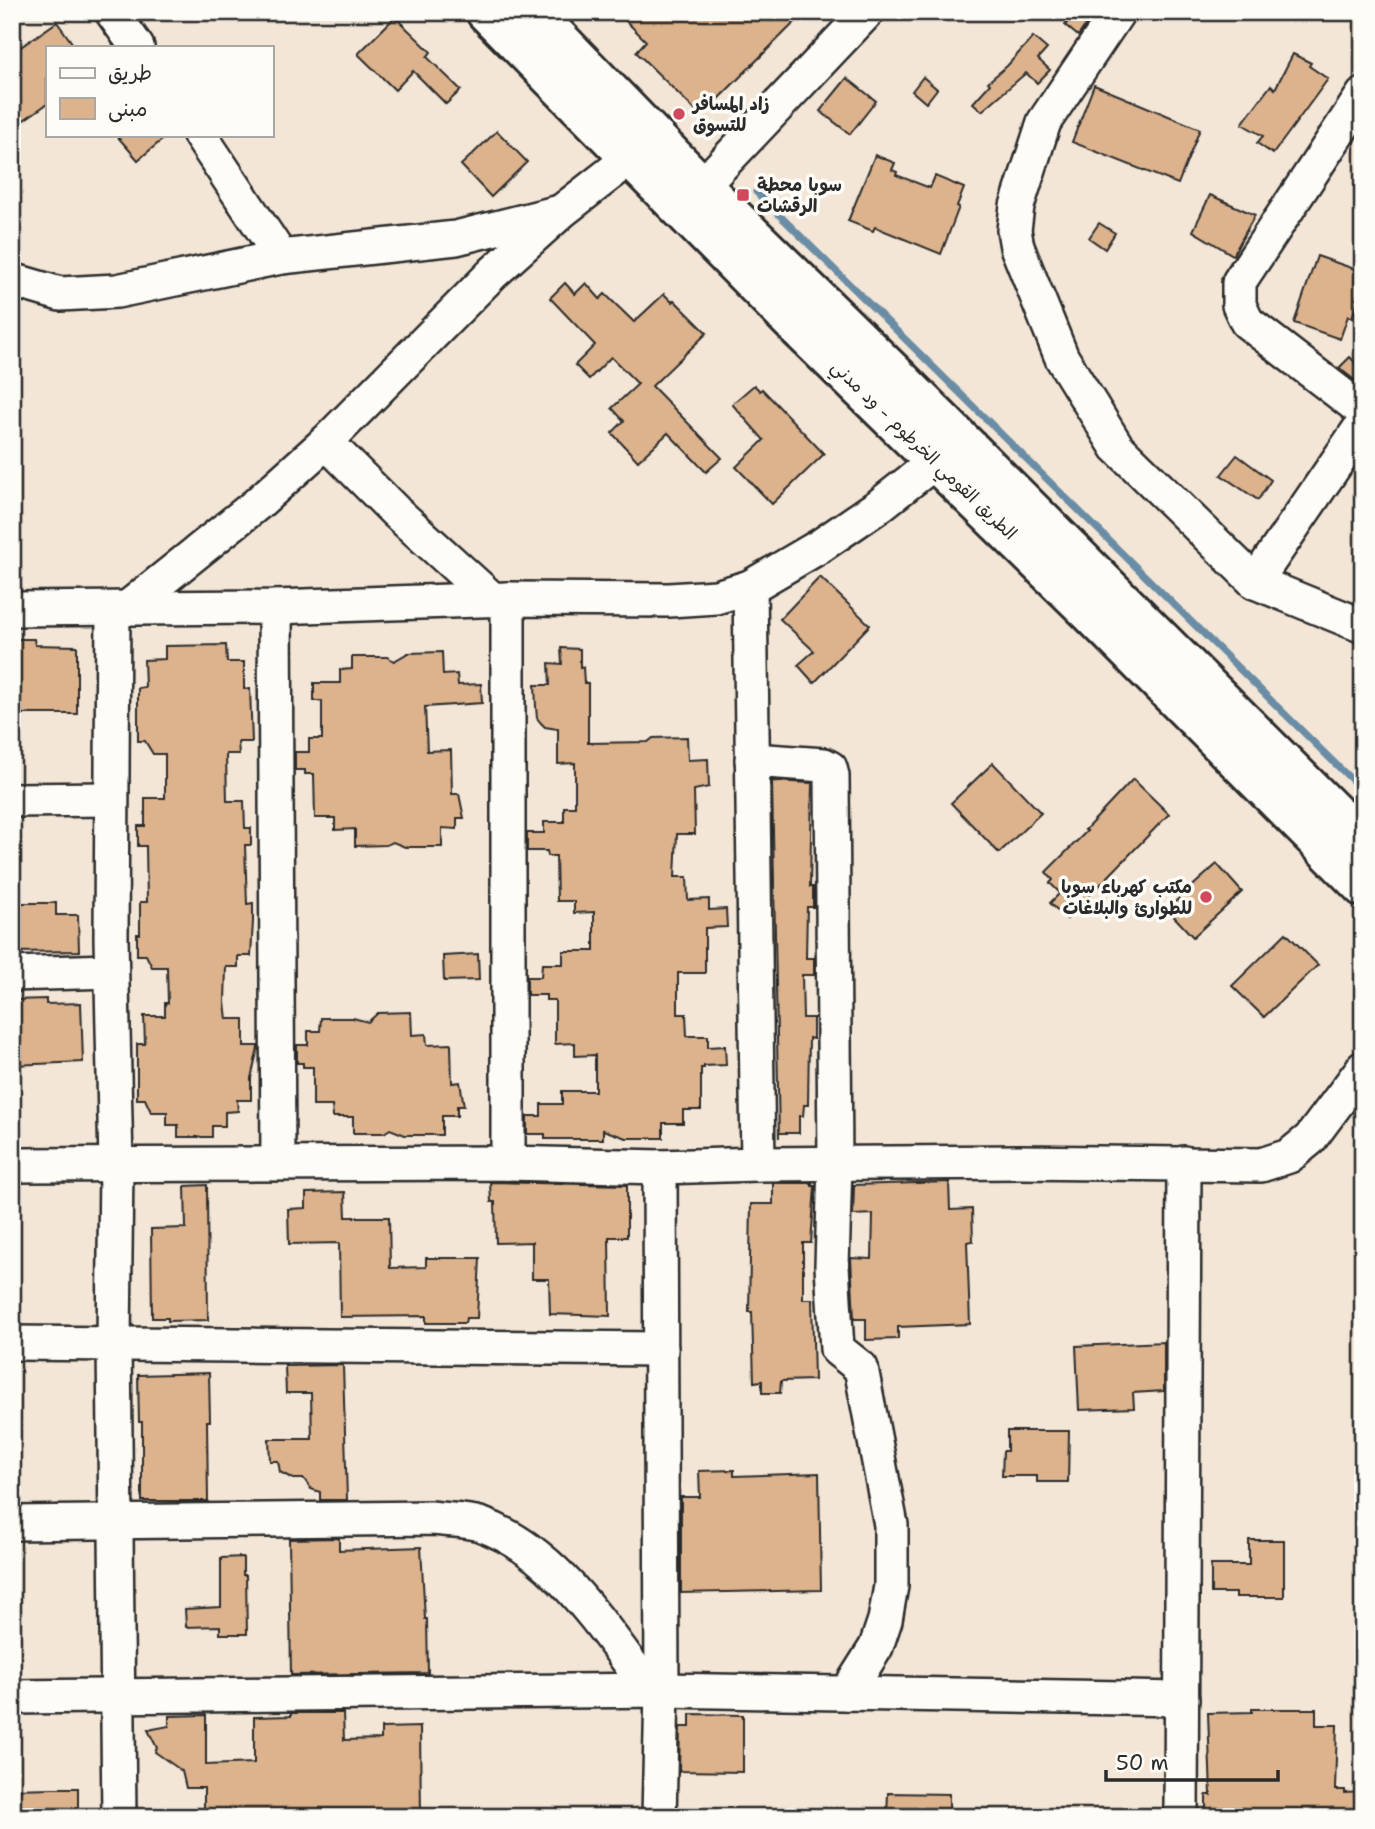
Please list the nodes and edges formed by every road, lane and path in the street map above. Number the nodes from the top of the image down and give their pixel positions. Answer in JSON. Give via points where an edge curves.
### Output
{"nodes":[{"id":1,"x":112,"y":12,"type":"edge"},
{"id":2,"x":486,"y":12,"type":"edge"},
{"id":3,"x":533,"y":12,"type":"edge"},
{"id":4,"x":867,"y":12,"type":"edge"},
{"id":5,"x":1118,"y":12,"type":"edge"},
{"id":6,"x":136,"y":46,"type":"edge"},
{"id":7,"x":1363,"y":95,"type":"edge"},
{"id":8,"x":201,"y":136,"type":"edge"},
{"id":9,"x":641,"y":146,"type":"junction"},
{"id":10,"x":690,"y":197,"type":"junction"},
{"id":11,"x":562,"y":211,"type":"junction"},
{"id":12,"x":281,"y":257,"type":"junction"},
{"id":13,"x":12,"y":280,"type":"edge"},
{"id":14,"x":1363,"y":411,"type":"edge"},
{"id":15,"x":1363,"y":424,"type":"edge"},
{"id":16,"x":326,"y":442,"type":"junction"},
{"id":17,"x":936,"y":461,"type":"junction"},
{"id":18,"x":1255,"y":582,"type":"junction"},
{"id":19,"x":750,"y":587,"type":"junction"},
{"id":20,"x":501,"y":599,"type":"junction"},
{"id":21,"x":275,"y":607,"type":"junction"},
{"id":22,"x":12,"y":609,"type":"edge"},
{"id":23,"x":120,"y":609,"type":"junction"},
{"id":24,"x":1363,"y":626,"type":"edge"},
{"id":25,"x":752,"y":760,"type":"junction"},
{"id":26,"x":110,"y":799,"type":"junction"},
{"id":27,"x":12,"y":800,"type":"edge"},
{"id":28,"x":1363,"y":841,"type":"edge"},
{"id":29,"x":1363,"y":887,"type":"edge"},
{"id":30,"x":111,"y":971,"type":"junction"},
{"id":31,"x":12,"y":974,"type":"edge"},
{"id":32,"x":1363,"y":1068,"type":"edge"},
{"id":33,"x":278,"y":1163,"type":"junction"},
{"id":34,"x":508,"y":1163,"type":"junction"},
{"id":35,"x":835,"y":1163,"type":"junction"},
{"id":36,"x":1184,"y":1163,"type":"junction"},
{"id":37,"x":758,"y":1164,"type":"junction"},
{"id":38,"x":12,"y":1165,"type":"edge"},
{"id":39,"x":116,"y":1165,"type":"junction"},
{"id":40,"x":660,"y":1167,"type":"junction"},
{"id":41,"x":12,"y":1343,"type":"edge"},
{"id":42,"x":114,"y":1343,"type":"junction"},
{"id":43,"x":661,"y":1349,"type":"junction"},
{"id":44,"x":116,"y":1522,"type":"junction"},
{"id":45,"x":12,"y":1523,"type":"edge"},
{"id":46,"x":656,"y":1690,"type":"junction"},
{"id":47,"x":847,"y":1693,"type":"junction"},
{"id":48,"x":117,"y":1696,"type":"junction"},
{"id":49,"x":12,"y":1697,"type":"edge"},
{"id":50,"x":1182,"y":1699,"type":"junction"},
{"id":51,"x":119,"y":1817,"type":"edge"},
{"id":52,"x":659,"y":1817,"type":"edge"},
{"id":53,"x":1181,"y":1817,"type":"edge"}],
"edges":[{"from":1,"to":6,"type":"street"},
{"from":2,"to":9,"type":"highway","name":"الطريق القومي الخرطوم - ود مدني"},
{"from":3,"to":9,"type":"highway"},
{"from":4,"to":10,"type":"street"},
{"from":5,"to":18,"type":"street","via":[[1044,122],[1017,206],[1017,247],[1062,358],[1117,447]]},
{"from":7,"to":14,"type":"street","via":[[1239,282],[1239,305],[1247,322]]},
{"from":8,"to":12,"type":"street"},
{"from":9,"to":10,"type":"highway","name":"الطريق القومي الخرطوم - ود مدني"},
{"from":9,"to":11,"type":"street"},
{"from":10,"to":17,"type":"highway","name":"الطريق القومي الخرطوم - ود مدني","via":[[798,328]]},
{"from":10,"to":28,"type":"highway","name":"الطريق القومي الخرطوم - ود مدني","via":[[896,375]]},
{"from":11,"to":12,"type":"street","via":[[456,238]]},
{"from":11,"to":16,"type":"street","via":[[492,273]]},
{"from":12,"to":13,"type":"street","via":[[90,294],[60,294]]},
{"from":15,"to":18,"type":"street"},
{"from":16,"to":20,"type":"street","via":[[388,505]]},
{"from":16,"to":23,"type":"street","via":[[257,504]]},
{"from":17,"to":19,"type":"street","via":[[820,546]]},
{"from":17,"to":29,"type":"highway","name":"الطريق القومي الخرطوم - ود مدني"},
{"from":18,"to":24,"type":"street"},
{"from":19,"to":20,"type":"street","via":[[716,597],[669,600]]},
{"from":19,"to":25,"type":"street"},
{"from":20,"to":21,"type":"street"},
{"from":20,"to":34,"type":"street"},
{"from":21,"to":23,"type":"street"},
{"from":21,"to":33,"type":"street"},
{"from":22,"to":23,"type":"street"},
{"from":23,"to":26,"type":"street"},
{"from":25,"to":35,"type":"street","via":[[824,765],[832,776]]},
{"from":25,"to":37,"type":"street"},
{"from":26,"to":27,"type":"street"},
{"from":26,"to":30,"type":"street"},
{"from":30,"to":31,"type":"street"},
{"from":30,"to":39,"type":"street"},
{"from":32,"to":36,"type":"street","via":[[1310,1139],[1289,1157],[1261,1165]]},
{"from":33,"to":34,"type":"street"},
{"from":33,"to":39,"type":"street"},
{"from":34,"to":40,"type":"street"},
{"from":35,"to":36,"type":"street"},
{"from":35,"to":37,"type":"street"},
{"from":35,"to":47,"type":"street","via":[[832,1266],[837,1349],[861,1368],[891,1525],[891,1586],[885,1620],[876,1647]]},
{"from":36,"to":50,"type":"street"},
{"from":37,"to":40,"type":"street"},
{"from":38,"to":39,"type":"street"},
{"from":39,"to":42,"type":"street"},
{"from":40,"to":43,"type":"street"},
{"from":41,"to":42,"type":"street"},
{"from":42,"to":43,"type":"street"},
{"from":42,"to":44,"type":"street"},
{"from":43,"to":46,"type":"street"},
{"from":44,"to":45,"type":"street"},
{"from":44,"to":46,"type":"street","via":[[432,1518],[479,1524],[545,1563]]},
{"from":44,"to":48,"type":"street"},
{"from":46,"to":47,"type":"street"},
{"from":46,"to":48,"type":"street"},
{"from":46,"to":52,"type":"street"},
{"from":47,"to":50,"type":"street"},
{"from":48,"to":49,"type":"street"},
{"from":48,"to":51,"type":"street"},
{"from":50,"to":53,"type":"street"}]}
